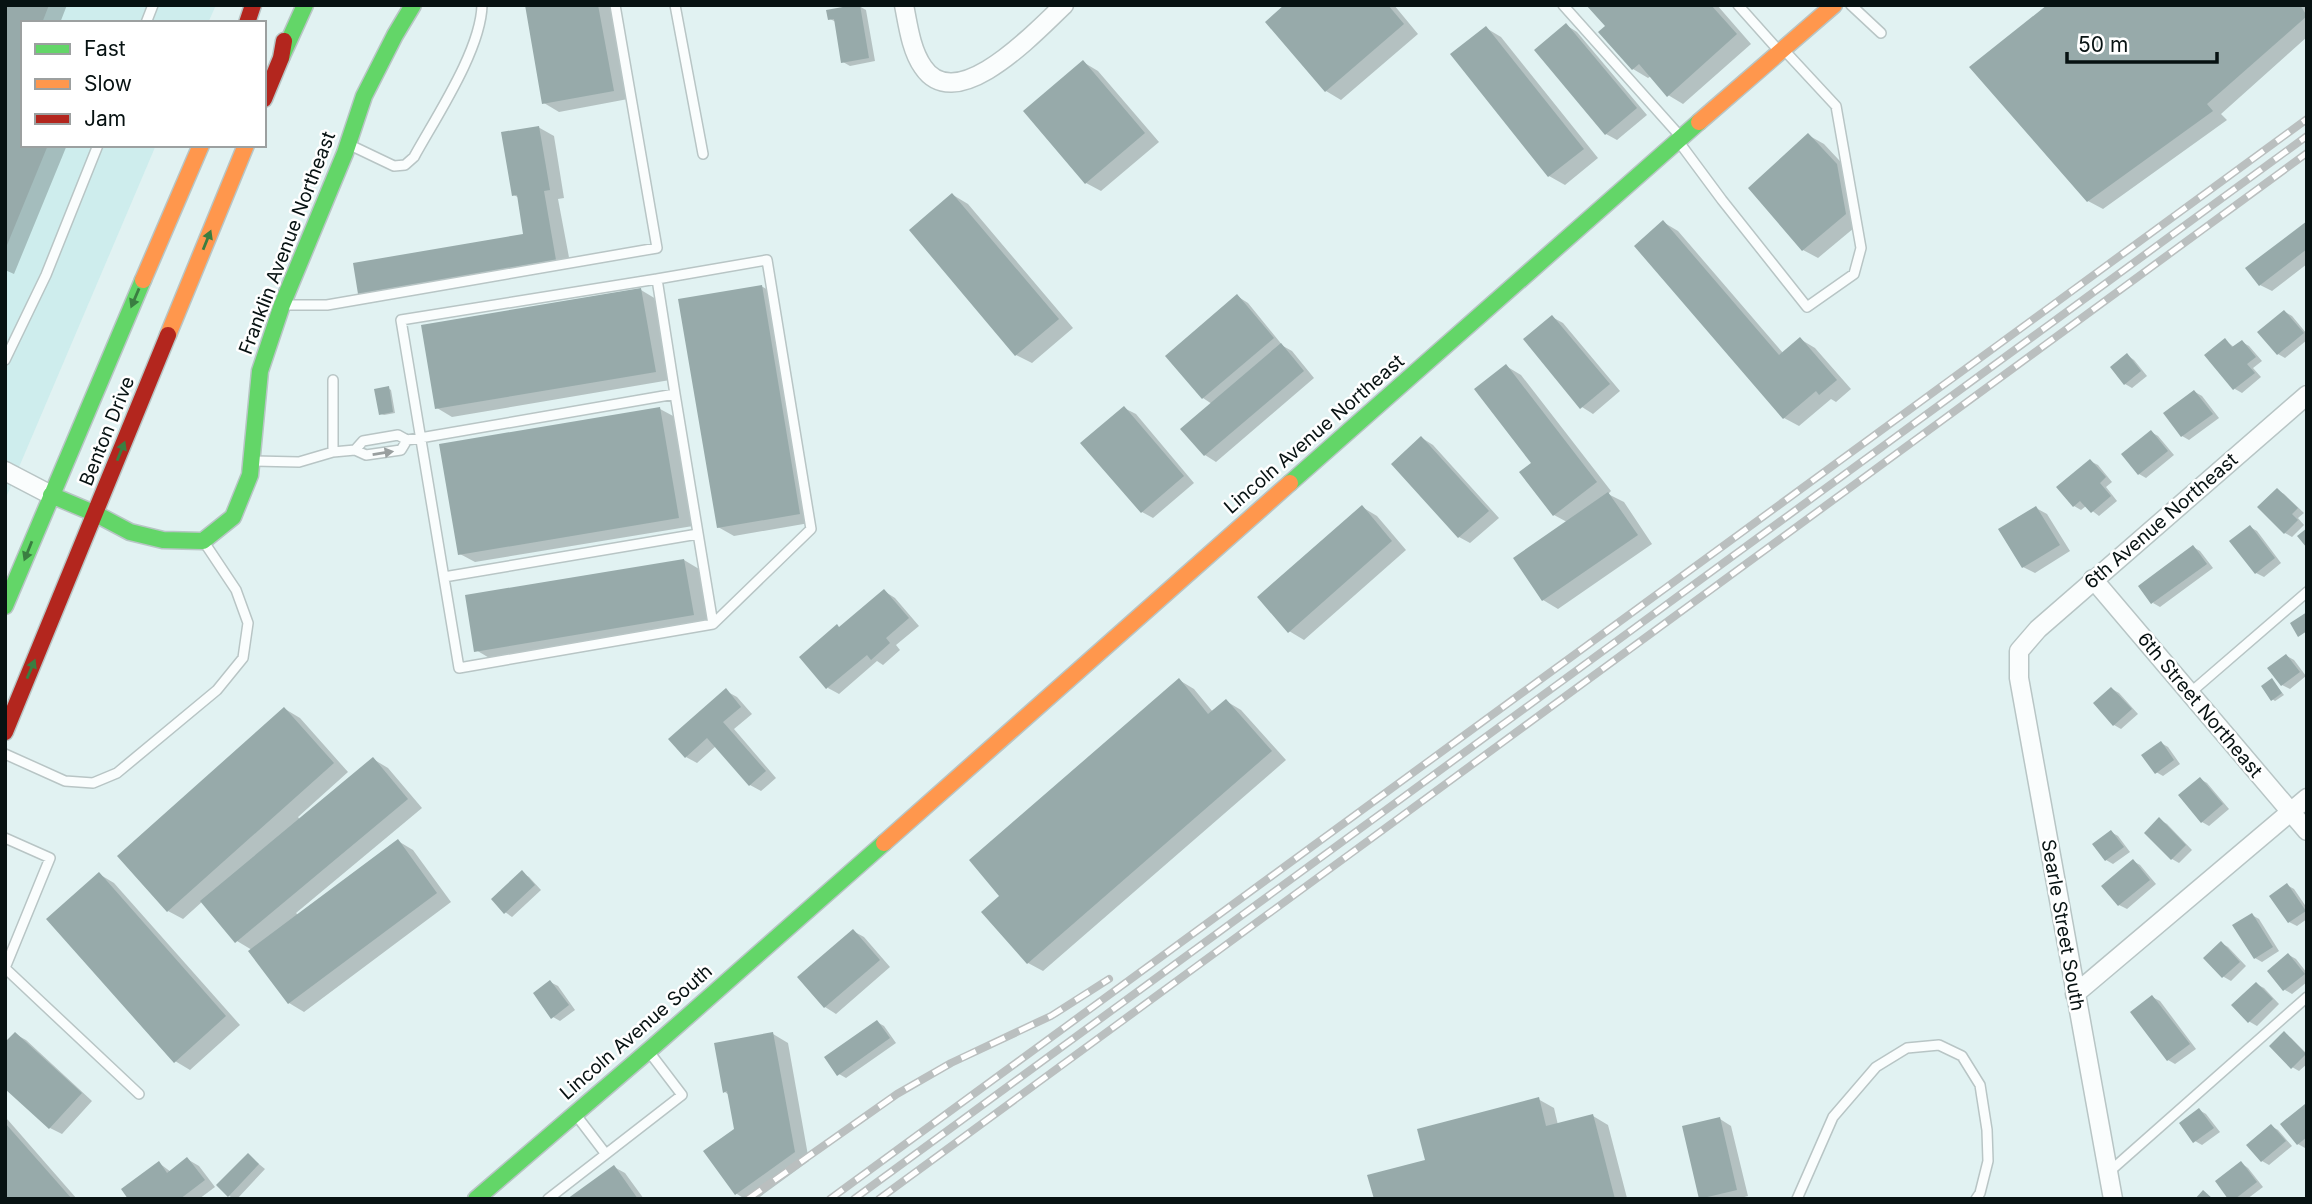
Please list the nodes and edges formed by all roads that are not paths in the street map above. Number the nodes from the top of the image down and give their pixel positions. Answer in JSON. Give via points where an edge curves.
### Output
{"nodes":[{"id":1,"x":292,"y":5,"type":"edge"},
{"id":2,"x":305,"y":5,"type":"edge"},
{"id":3,"x":413,"y":5,"type":"edge"},
{"id":4,"x":482,"y":5,"type":"edge"},
{"id":5,"x":615,"y":5,"type":"edge"},
{"id":6,"x":675,"y":5,"type":"edge"},
{"id":7,"x":904,"y":5,"type":"edge"},
{"id":8,"x":1064,"y":5,"type":"edge"},
{"id":9,"x":1563,"y":5,"type":"edge"},
{"id":10,"x":1738,"y":5,"type":"edge"},
{"id":11,"x":1834,"y":5,"type":"edge"},
{"id":12,"x":1851,"y":5,"type":"edge"},
{"id":13,"x":1881,"y":33,"type":"dead end"},
{"id":14,"x":1782,"y":51,"type":"junction"},
{"id":15,"x":281,"y":58,"type":"junction"},
{"id":16,"x":266,"y":94,"type":"edge"},
{"id":17,"x":1680,"y":139,"type":"junction"},
{"id":18,"x":348,"y":144,"type":"junction"},
{"id":19,"x":97,"y":147,"type":"edge"},
{"id":20,"x":200,"y":147,"type":"edge"},
{"id":21,"x":245,"y":147,"type":"edge"},
{"id":22,"x":703,"y":154,"type":"dead end"},
{"id":23,"x":657,"y":279,"type":"junction"},
{"id":24,"x":282,"y":305,"type":"junction"},
{"id":25,"x":5,"y":360,"type":"edge"},
{"id":26,"x":333,"y":380,"type":"dead end"},
{"id":27,"x":675,"y":394,"type":"junction"},
{"id":28,"x":2307,"y":395,"type":"edge"},
{"id":29,"x":420,"y":438,"type":"junction"},
{"id":30,"x":407,"y":440,"type":"junction"},
{"id":31,"x":355,"y":450,"type":"junction"},
{"id":32,"x":333,"y":452,"type":"junction"},
{"id":33,"x":252,"y":461,"type":"junction"},
{"id":34,"x":5,"y":471,"type":"edge"},
{"id":35,"x":51,"y":495,"type":"junction"},
{"id":36,"x":96,"y":514,"type":"junction"},
{"id":37,"x":698,"y":534,"type":"junction"},
{"id":38,"x":203,"y":541,"type":"junction"},
{"id":39,"x":444,"y":577,"type":"junction"},
{"id":40,"x":2093,"y":579,"type":"junction"},
{"id":41,"x":2307,"y":592,"type":"edge"},
{"id":42,"x":5,"y":607,"type":"edge"},
{"id":43,"x":713,"y":624,"type":"junction"},
{"id":44,"x":2019,"y":651,"type":"joint"},
{"id":45,"x":2190,"y":693,"type":"junction"},
{"id":46,"x":5,"y":732,"type":"edge"},
{"id":47,"x":5,"y":754,"type":"edge"},
{"id":48,"x":2307,"y":798,"type":"edge"},
{"id":49,"x":2290,"y":812,"type":"junction"},
{"id":50,"x":2307,"y":831,"type":"edge"},
{"id":51,"x":5,"y":838,"type":"edge"},
{"id":52,"x":823,"y":897,"type":"joint"},
{"id":53,"x":6,"y":969,"type":"edge"},
{"id":54,"x":2075,"y":994,"type":"junction"},
{"id":55,"x":2307,"y":997,"type":"edge"},
{"id":56,"x":649,"y":1051,"type":"junction"},
{"id":57,"x":139,"y":1094,"type":"dead end"},
{"id":58,"x":575,"y":1114,"type":"junction"},
{"id":59,"x":605,"y":1153,"type":"junction"},
{"id":60,"x":2108,"y":1172,"type":"junction"},
{"id":61,"x":476,"y":1199,"type":"edge"},
{"id":62,"x":548,"y":1199,"type":"edge"},
{"id":63,"x":1797,"y":1199,"type":"edge"},
{"id":64,"x":1976,"y":1199,"type":"edge"},
{"id":65,"x":2113,"y":1199,"type":"edge"}],
"edges":[{"from":1,"to":15,"type":"main road"},
{"from":2,"to":15,"type":"main road"},
{"from":3,"to":18,"type":"main road","name":"Franklin Avenue Northeast","via":[[365,96]]},
{"from":4,"to":18,"type":"lane","via":[[474,46],[414,157],[394,166]]},
{"from":5,"to":24,"type":"lane","via":[[657,248],[327,305]]},
{"from":6,"to":22,"type":"lane"},
{"from":7,"to":8,"type":"street","via":[[923,68],[939,81],[966,81],[992,69]]},
{"from":9,"to":17,"type":"lane"},
{"from":10,"to":14,"type":"lane"},
{"from":11,"to":14,"type":"main road","name":"Lincoln Avenue Northeast"},
{"from":12,"to":13,"type":"lane"},
{"from":14,"to":17,"type":"main road","name":"Lincoln Avenue Northeast"},
{"from":14,"to":17,"type":"lane","via":[[1836,106],[1861,248],[1854,274],[1807,307]]},
{"from":15,"to":16,"type":"main road"},
{"from":17,"to":52,"type":"main road","name":"Lincoln Avenue Northeast"},
{"from":18,"to":24,"type":"main road","name":"Franklin Avenue Northeast"},
{"from":19,"to":25,"type":"lane","via":[[46,275]]},
{"from":20,"to":35,"type":"main road","name":"Benton Drive","one_way":true},
{"from":36,"to":21,"type":"main road","name":"Benton Drive","one_way":true},
{"from":23,"to":27,"type":"lane"},
{"from":23,"to":29,"type":"lane","via":[[401,320]]},
{"from":23,"to":43,"type":"lane","via":[[767,260],[809,515],[811,528]]},
{"from":24,"to":33,"type":"main road","name":"Franklin Avenue Northeast","via":[[260,371]]},
{"from":26,"to":32,"type":"lane"},
{"from":27,"to":29,"type":"lane"},
{"from":27,"to":37,"type":"lane"},
{"from":28,"to":40,"type":"street","name":"6th Avenue Northeast"},
{"from":29,"to":30,"type":"lane"},
{"from":29,"to":39,"type":"lane"},
{"from":30,"to":31,"type":"lane","via":[[398,435],[363,441]]},
{"from":31,"to":30,"type":"lane","one_way":true,"via":[[366,456],[401,450]]},
{"from":31,"to":32,"type":"lane"},
{"from":32,"to":33,"type":"lane","via":[[299,462]]},
{"from":33,"to":38,"type":"main road","name":"Franklin Avenue Northeast","via":[[233,517]]},
{"from":34,"to":35,"type":"street"},
{"from":35,"to":36,"type":"main road"},
{"from":35,"to":42,"type":"main road","name":"Benton Drive","one_way":true},
{"from":36,"to":38,"type":"main road","via":[[130,532],[163,540]]},
{"from":46,"to":36,"type":"main road","name":"Benton Drive","one_way":true},
{"from":37,"to":39,"type":"lane"},
{"from":37,"to":43,"type":"lane"},
{"from":38,"to":47,"type":"lane","via":[[236,590],[248,623],[243,658],[217,690],[117,773],[93,783],[65,781]]},
{"from":39,"to":43,"type":"lane","via":[[459,668]]},
{"from":40,"to":44,"type":"street","name":"6th Avenue Northeast"},
{"from":40,"to":45,"type":"street","name":"6th Street Northeast"},
{"from":41,"to":45,"type":"lane"},
{"from":44,"to":54,"type":"street","name":"Searle Street South","via":[[2019,678]]},
{"from":45,"to":49,"type":"street","name":"6th Street Northeast"},
{"from":48,"to":49,"type":"street"},
{"from":49,"to":50,"type":"street","name":"6th Street Northeast"},
{"from":49,"to":54,"type":"street"},
{"from":51,"to":53,"type":"lane","via":[[50,858]]},
{"from":52,"to":56,"type":"main road","name":"Lincoln Avenue South"},
{"from":53,"to":57,"type":"lane"},
{"from":54,"to":60,"type":"street","name":"Searle Street South"},
{"from":55,"to":60,"type":"lane"},
{"from":56,"to":58,"type":"main road","name":"Lincoln Avenue South"},
{"from":56,"to":59,"type":"lane","via":[[682,1095]]},
{"from":58,"to":59,"type":"lane"},
{"from":58,"to":61,"type":"main road","name":"Lincoln Avenue South"},
{"from":59,"to":62,"type":"lane"},
{"from":60,"to":65,"type":"street","name":"Searle Street South"},
{"from":63,"to":64,"type":"lane","via":[[1833,1117],[1876,1067],[1907,1048],[1939,1045],[1962,1056],[1980,1085],[1988,1161]]}]}
